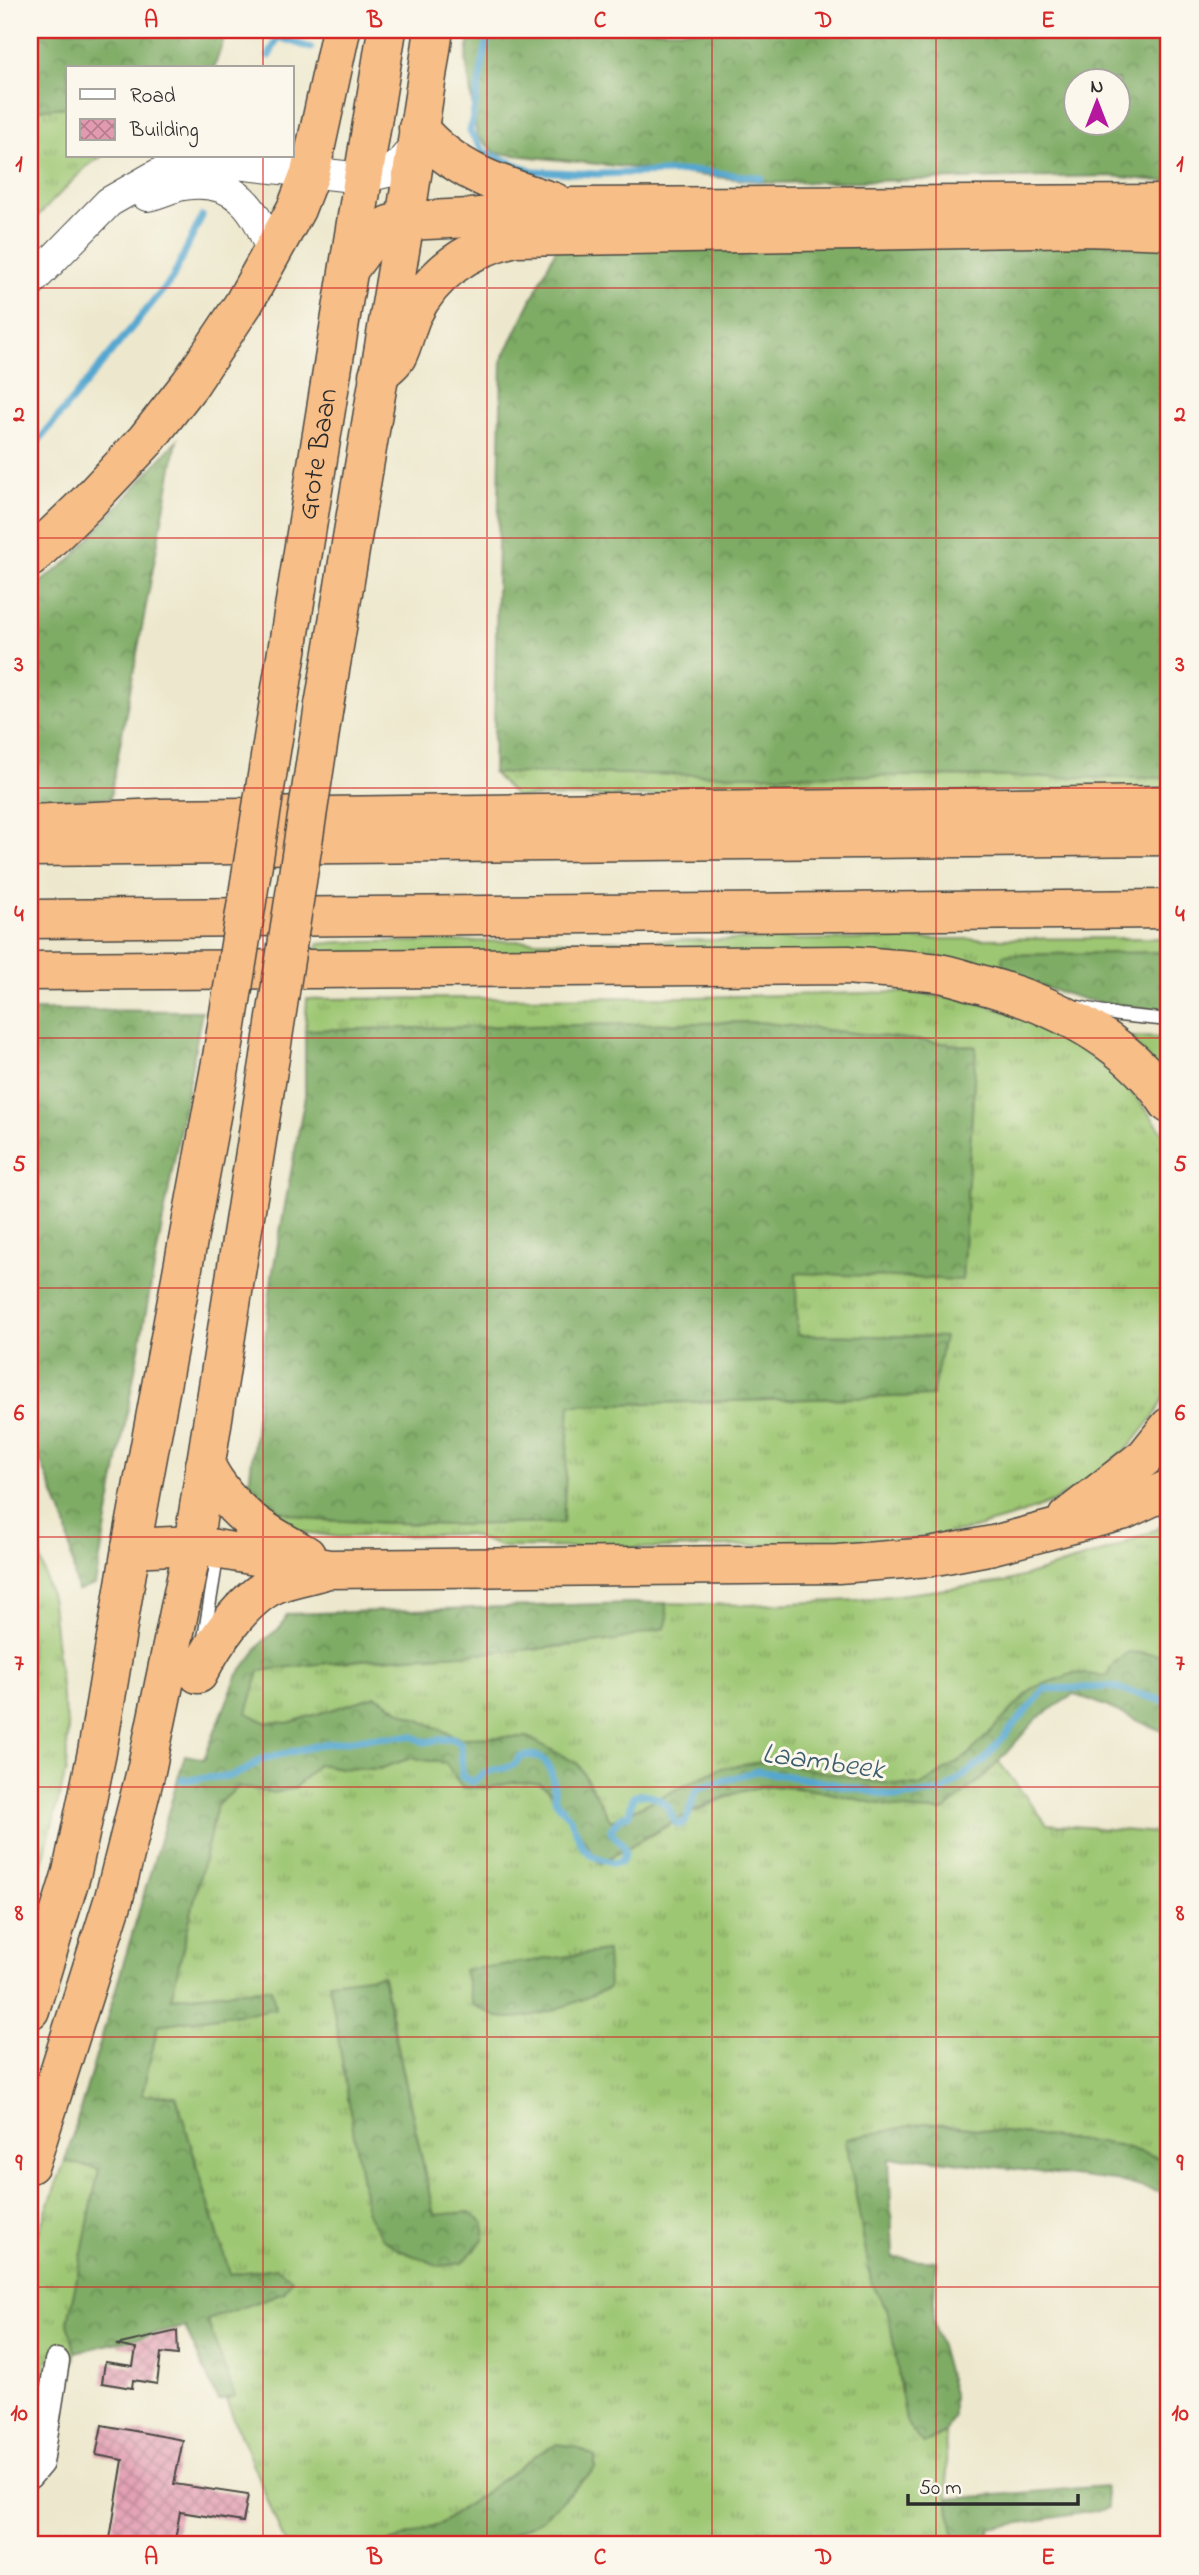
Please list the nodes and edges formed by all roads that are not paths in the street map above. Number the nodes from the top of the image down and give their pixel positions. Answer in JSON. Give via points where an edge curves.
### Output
{"nodes":[{"id":1,"x":341,"y":30,"type":"edge"},
{"id":2,"x":387,"y":30,"type":"edge"},
{"id":3,"x":434,"y":30,"type":"edge"},
{"id":4,"x":417,"y":135,"type":"junction"},
{"id":5,"x":310,"y":173,"type":"junction"},
{"id":6,"x":362,"y":178,"type":"junction"},
{"id":7,"x":109,"y":202,"type":"junction"},
{"id":8,"x":1169,"y":204,"type":"edge"},
{"id":9,"x":573,"y":207,"type":"junction"},
{"id":10,"x":405,"y":221,"type":"junction"},
{"id":11,"x":1169,"y":230,"type":"edge"},
{"id":12,"x":272,"y":254,"type":"junction"},
{"id":13,"x":349,"y":268,"type":"junction"},
{"id":14,"x":30,"y":283,"type":"edge"},
{"id":15,"x":378,"y":375,"type":"junction"},
{"id":16,"x":30,"y":558,"type":"edge"},
{"id":17,"x":1166,"y":812,"type":"edge"},
{"id":18,"x":30,"y":824,"type":"edge"},
{"id":19,"x":30,"y":848,"type":"edge"},
{"id":20,"x":1169,"y":909,"type":"edge"},
{"id":21,"x":30,"y":919,"type":"edge"},
{"id":22,"x":30,"y":971,"type":"edge"},
{"id":23,"x":1016,"y":994,"type":"junction"},
{"id":24,"x":1169,"y":1020,"type":"edge"},
{"id":25,"x":1169,"y":1104,"type":"edge"},
{"id":26,"x":1169,"y":1427,"type":"edge"},
{"id":27,"x":205,"y":1465,"type":"junction"},
{"id":28,"x":1169,"y":1489,"type":"edge"},
{"id":29,"x":1053,"y":1528,"type":"junction"},
{"id":30,"x":131,"y":1548,"type":"junction"},
{"id":31,"x":207,"y":1549,"type":"junction"},
{"id":32,"x":329,"y":1569,"type":"junction"},
{"id":33,"x":273,"y":1584,"type":"junction"},
{"id":34,"x":198,"y":1674,"type":"junction"},
{"id":35,"x":146,"y":1771,"type":"junction"},
{"id":36,"x":30,"y":2010,"type":"edge"},
{"id":37,"x":30,"y":2164,"type":"edge"},
{"id":38,"x":57,"y":2361,"type":"dead end"},
{"id":39,"x":30,"y":2476,"type":"edge"}],
"edges":[{"from":1,"to":5,"type":"highway"},
{"from":2,"to":6,"type":"highway","name":"Grote Baan"},
{"from":3,"to":4,"type":"highway","name":"Grote Baan"},
{"from":4,"to":6,"type":"street","via":[[400,164]]},
{"from":4,"to":9,"type":"highway","via":[[468,172]]},
{"from":4,"to":10,"type":"highway","name":"Grote Baan"},
{"from":5,"to":6,"type":"street"},
{"from":5,"to":7,"type":"street","via":[[218,162],[185,163]]},
{"from":5,"to":12,"type":"highway"},
{"from":6,"to":13,"type":"highway","name":"Grote Baan"},
{"from":7,"to":12,"type":"street","via":[[138,199],[182,185],[224,188],[252,210]]},
{"from":7,"to":14,"type":"street"},
{"from":8,"to":9,"type":"highway"},
{"from":9,"to":10,"type":"highway"},
{"from":10,"to":13,"type":"highway","via":[[379,231]]},
{"from":10,"to":15,"type":"highway","name":"Grote Baan"},
{"from":11,"to":15,"type":"highway","via":[[1088,227],[515,237],[470,252],[428,287],[397,357]]},
{"from":12,"to":16,"type":"highway","via":[[221,340],[146,440]]},
{"from":13,"to":30,"type":"highway","name":"Grote Baan","bridge":true,"via":[[222,1056]]},
{"from":15,"to":27,"type":"highway","name":"Grote Baan","bridge":true},
{"from":17,"to":18,"type":"highway","via":[[188,817]]},
{"from":17,"to":19,"type":"highway"},
{"from":20,"to":21,"type":"highway"},
{"from":22,"to":23,"type":"highway","via":[[848,965],[941,974]]},
{"from":23,"to":24,"type":"lane"},
{"from":23,"to":25,"type":"highway","via":[[1080,1023],[1122,1050],[1156,1083]]},
{"from":26,"to":29,"type":"highway","via":[[1145,1457]]},
{"from":27,"to":31,"type":"highway","name":"Grote Baan"},
{"from":27,"to":32,"type":"highway","via":[[228,1501],[260,1530]]},
{"from":28,"to":29,"type":"highway","via":[[1122,1511]]},
{"from":29,"to":32,"type":"highway","via":[[930,1557],[838,1564]]},
{"from":30,"to":31,"type":"highway"},
{"from":30,"to":36,"type":"highway","name":"Grote Baan","via":[[72,1872]]},
{"from":31,"to":32,"type":"highway"},
{"from":31,"to":33,"type":"highway"},
{"from":31,"to":34,"type":"lane"},
{"from":31,"to":35,"type":"highway","name":"Grote Baan"},
{"from":32,"to":33,"type":"highway"},
{"from":33,"to":34,"type":"highway","via":[[226,1626]]},
{"from":34,"to":35,"type":"highway"},
{"from":35,"to":37,"type":"highway","via":[[114,1898]]},
{"from":38,"to":39,"type":"street","via":[[41,2463]]}]}
